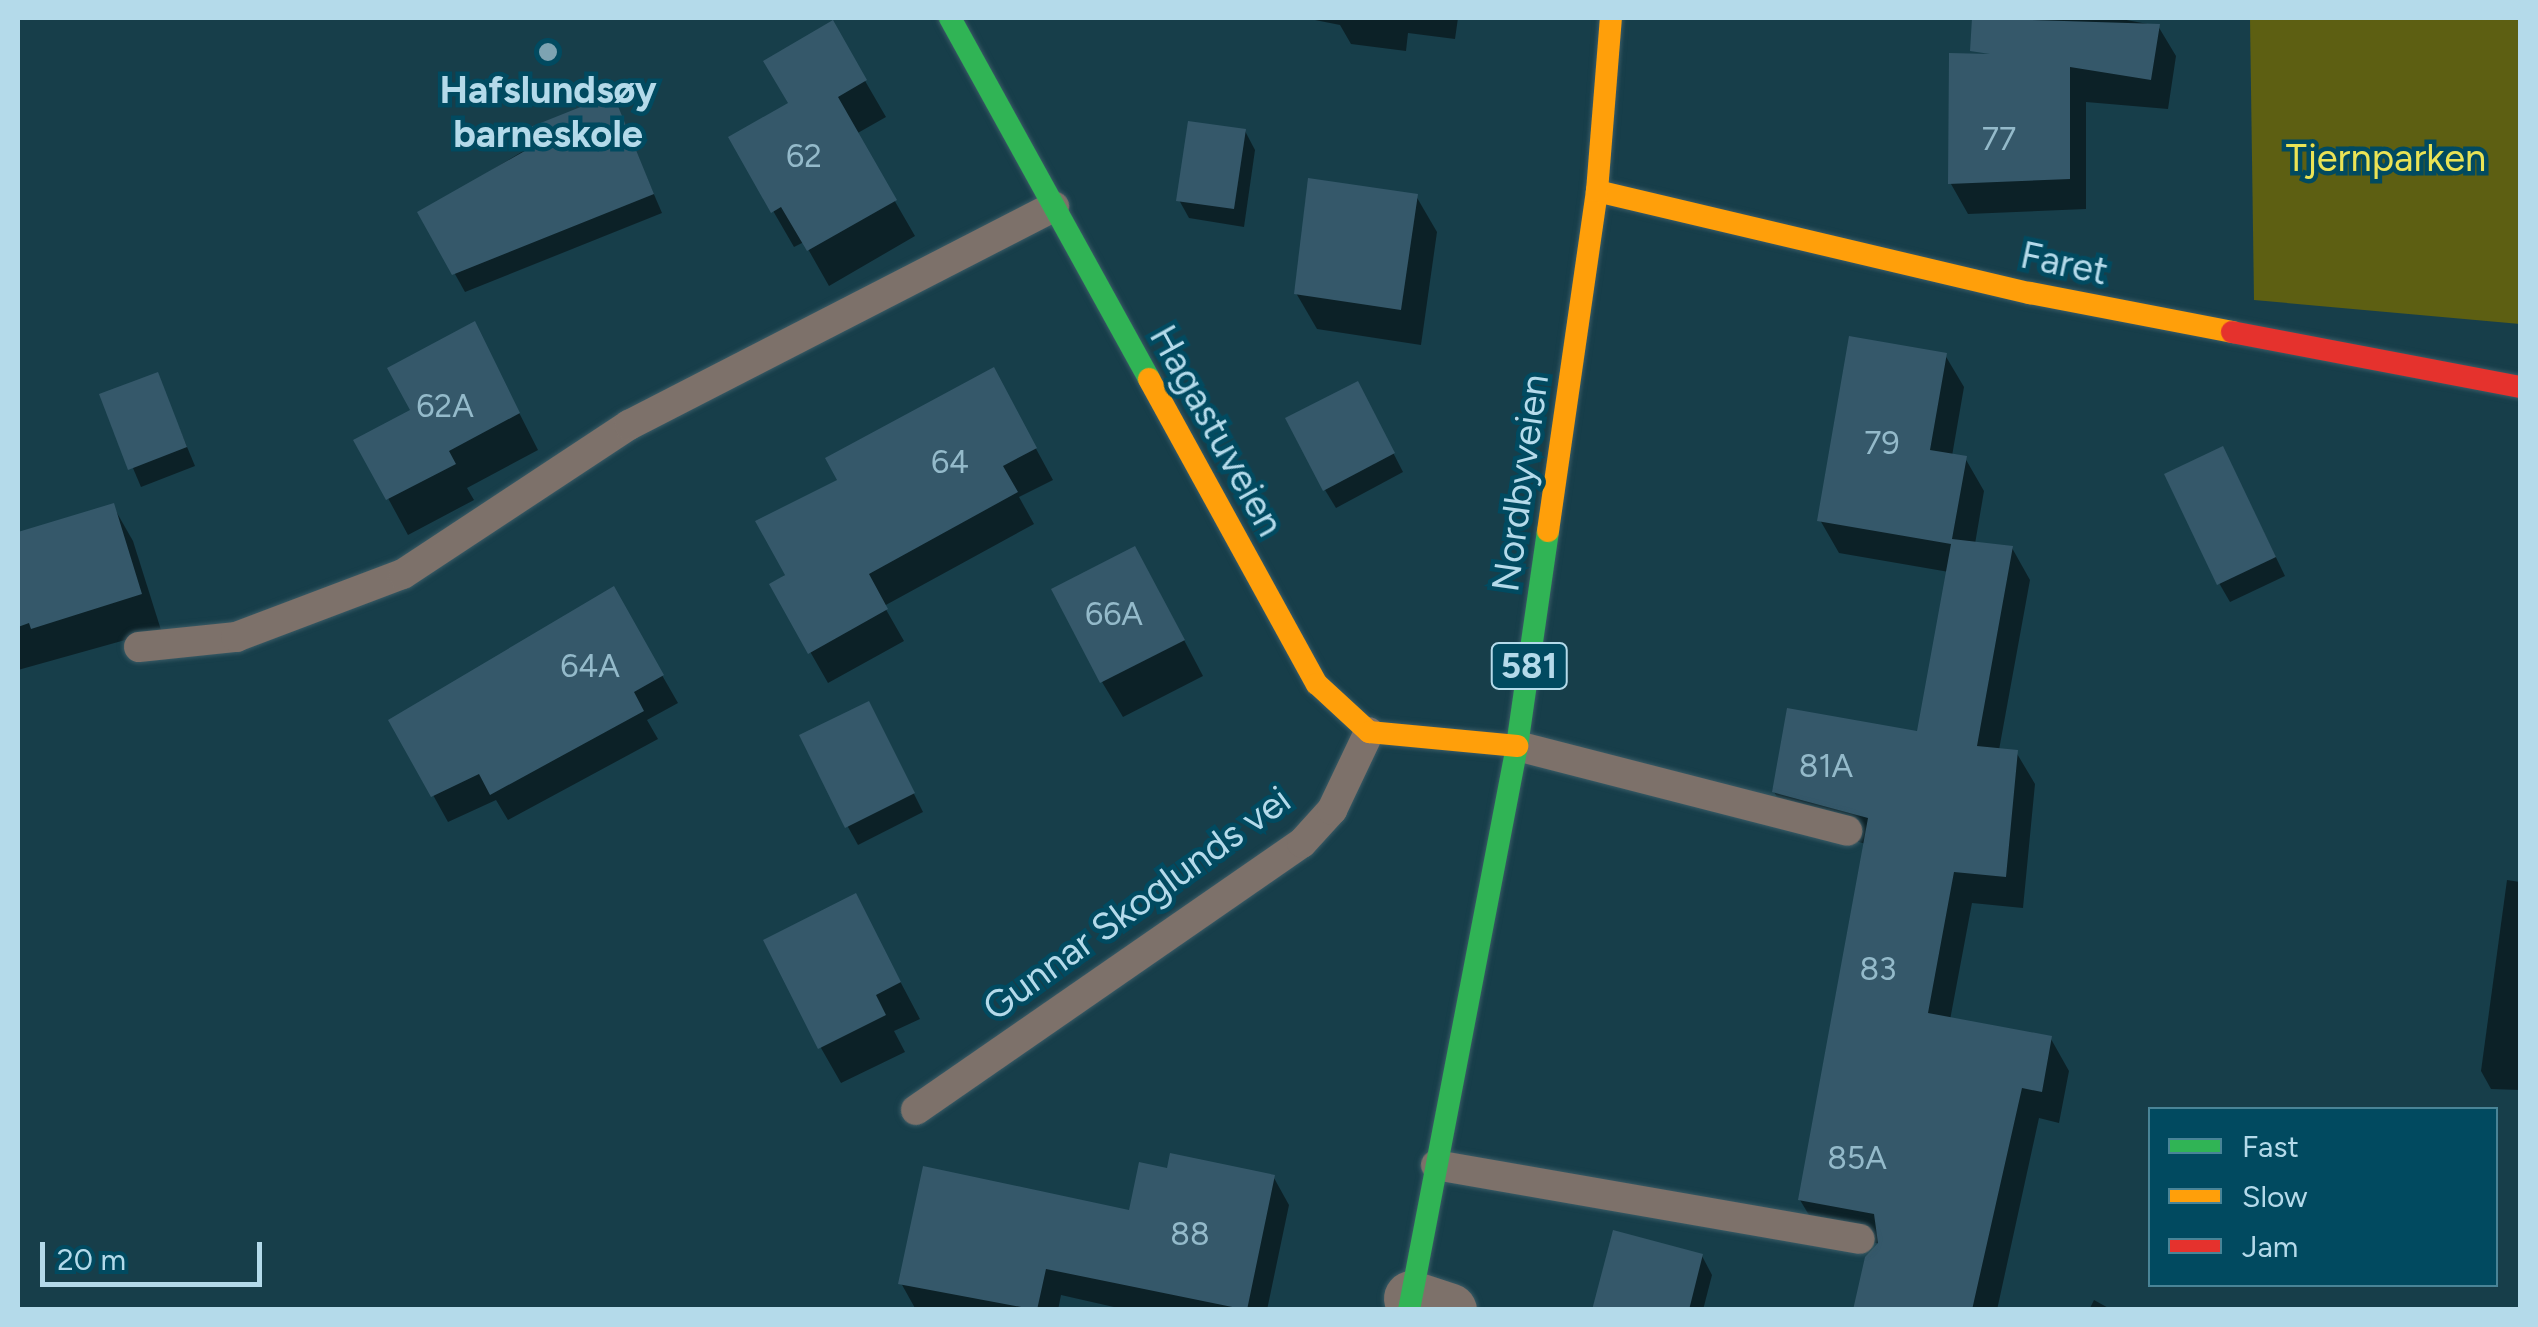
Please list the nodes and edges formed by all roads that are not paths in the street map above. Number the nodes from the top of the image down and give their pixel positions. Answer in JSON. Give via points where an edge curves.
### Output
{"nodes":[{"id":1,"x":950,"y":18,"type":"edge"},
{"id":2,"x":1611,"y":18,"type":"edge"},
{"id":3,"x":1597,"y":192,"type":"junction"},
{"id":4,"x":1054,"y":207,"type":"junction"},
{"id":5,"x":2520,"y":387,"type":"edge"},
{"id":6,"x":140,"y":646,"type":"dead end"},
{"id":7,"x":1369,"y":732,"type":"junction"},
{"id":8,"x":1517,"y":746,"type":"junction"},
{"id":9,"x":1846,"y":831,"type":"dead end"},
{"id":10,"x":916,"y":1110,"type":"dead end"},
{"id":11,"x":1436,"y":1165,"type":"junction"},
{"id":12,"x":1860,"y":1238,"type":"dead end"},
{"id":13,"x":1423,"y":1306,"type":"edge"}],
"edges":[{"from":1,"to":4,"type":"street","name":"Hagastuveien"},
{"from":2,"to":3,"type":"street","name":"Nordbyveien","number":"581"},
{"from":3,"to":5,"type":"street","name":"Faret","via":[[2030,293]]},
{"from":3,"to":8,"type":"street","name":"Nordbyveien","number":"581"},
{"from":4,"to":6,"type":"lane","via":[[629,426],[403,574],[236,637]]},
{"from":4,"to":7,"type":"street","name":"Hagastuveien","via":[[1317,684]]},
{"from":7,"to":8,"type":"street"},
{"from":7,"to":10,"type":"lane","name":"Gunnar Skoglunds vei","via":[[1332,810],[1302,843]]},
{"from":8,"to":9,"type":"lane"},
{"from":8,"to":11,"type":"street","name":"Nordbyveien","number":"581"},
{"from":11,"to":12,"type":"lane"},
{"from":11,"to":13,"type":"street","name":"Nordbyveien","number":"581"}]}
